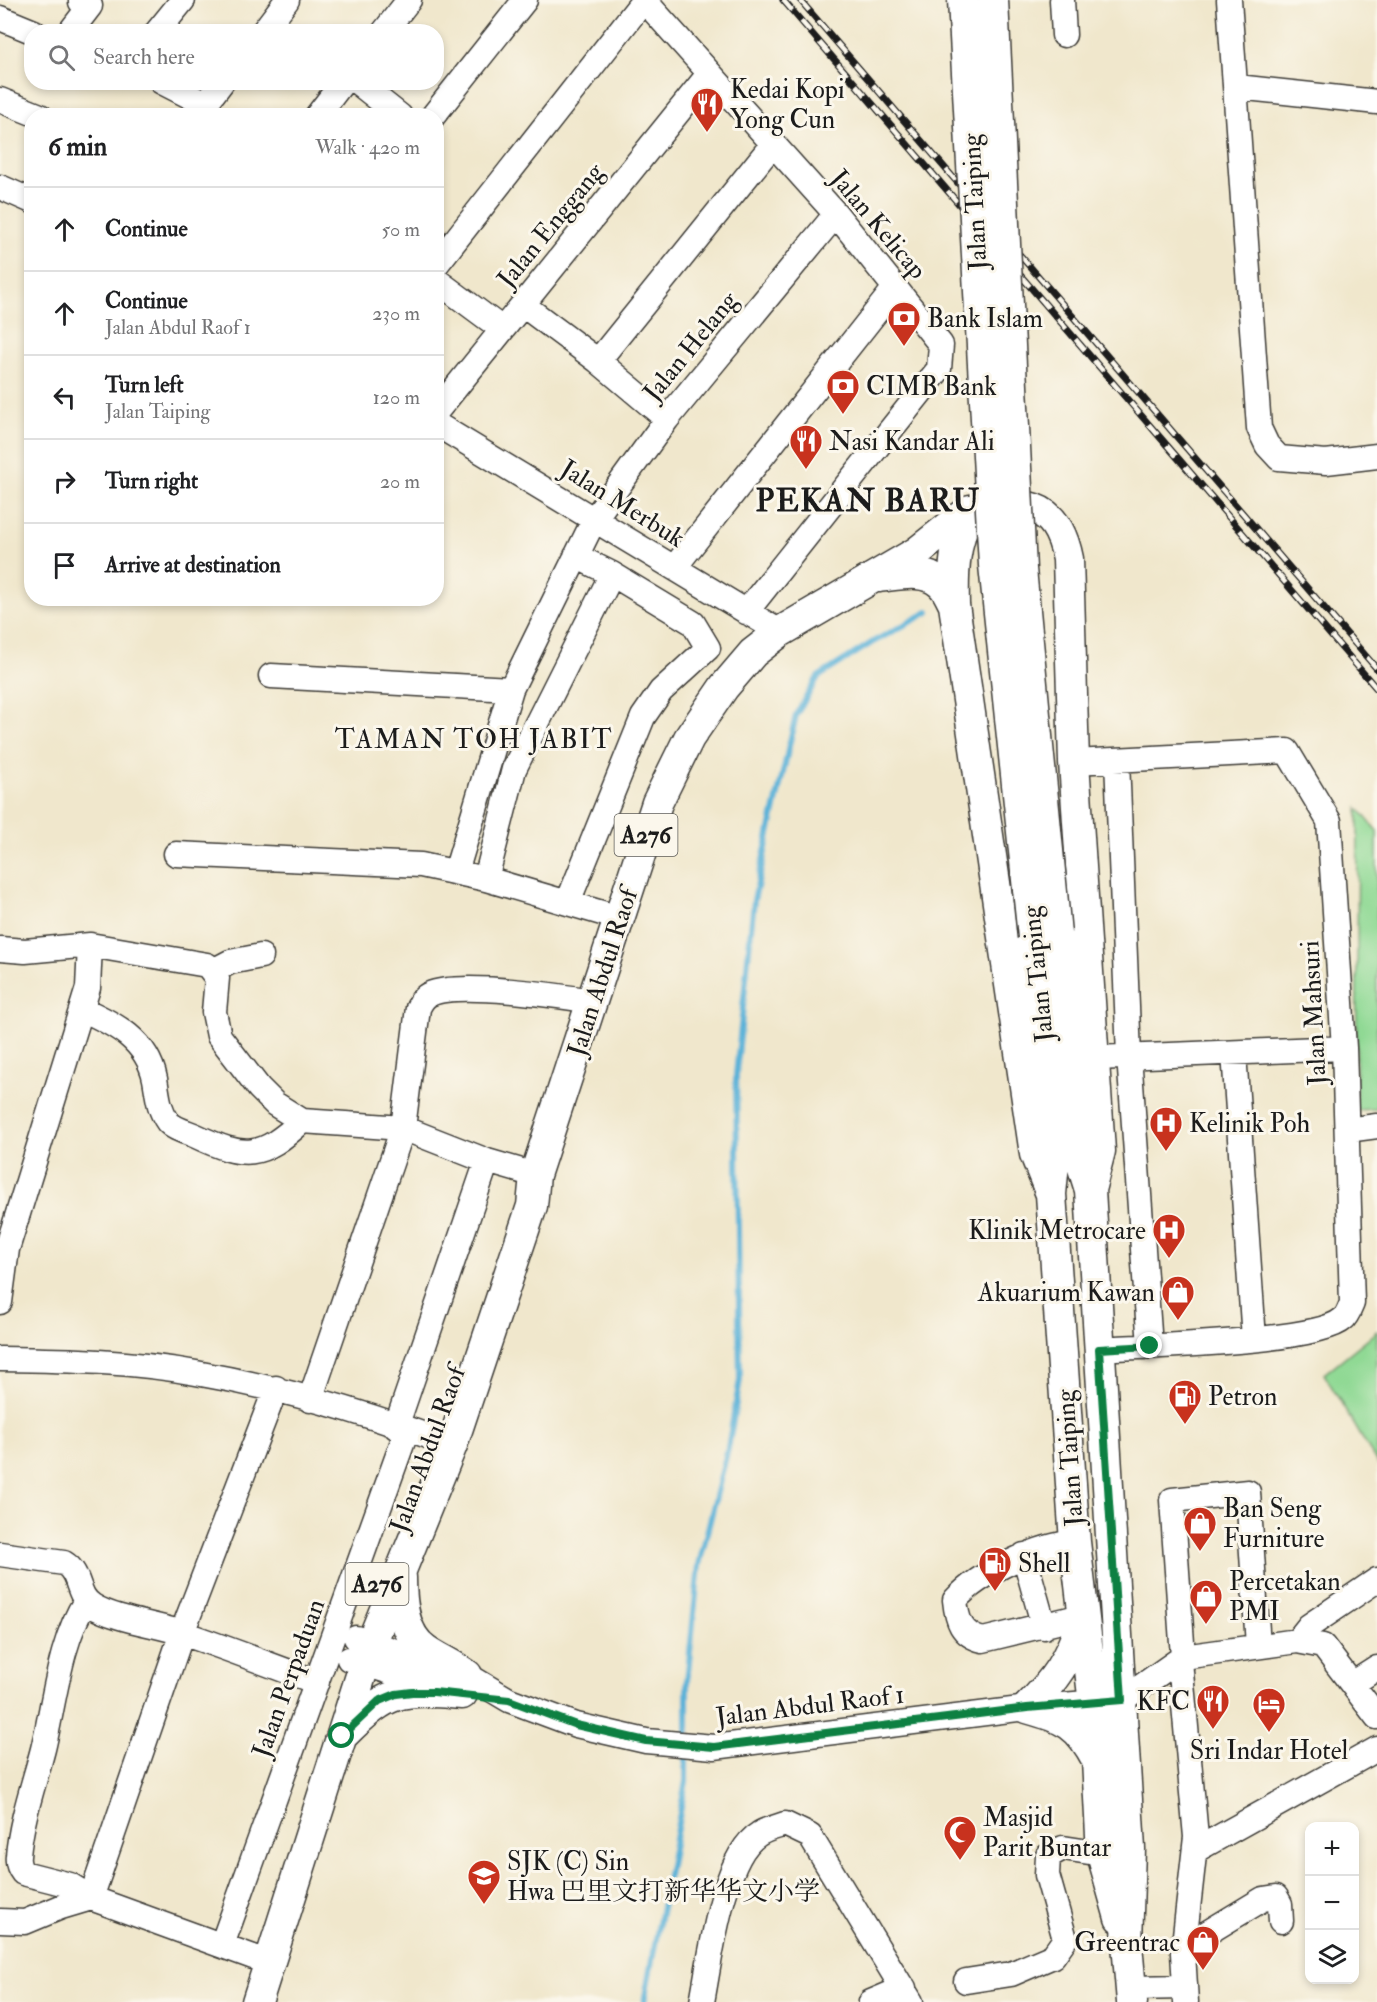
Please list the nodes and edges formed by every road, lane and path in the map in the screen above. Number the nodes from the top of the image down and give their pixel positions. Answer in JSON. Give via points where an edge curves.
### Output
{"nodes":[{"id":1,"x":183,"y":0,"type":"edge"},
{"id":2,"x":409,"y":0,"type":"edge"},
{"id":3,"x":525,"y":0,"type":"edge"},
{"id":4,"x":644,"y":0,"type":"edge"},
{"id":5,"x":963,"y":0,"type":"edge"},
{"id":6,"x":993,"y":0,"type":"edge"},
{"id":7,"x":1062,"y":0,"type":"edge"},
{"id":8,"x":1229,"y":0,"type":"edge"},
{"id":9,"x":82,"y":1,"type":"edge"},
{"id":10,"x":0,"y":18,"type":"edge"},
{"id":11,"x":76,"y":24,"type":"edge"},
{"id":12,"x":164,"y":24,"type":"edge"},
{"id":13,"x":390,"y":24,"type":"edge"},
{"id":14,"x":24,"y":28,"type":"edge"},
{"id":15,"x":1064,"y":35,"type":"dead end"},
{"id":16,"x":708,"y":74,"type":"junction"},
{"id":17,"x":1237,"y":87,"type":"junction"},
{"id":18,"x":173,"y":90,"type":"edge"},
{"id":19,"x":216,"y":90,"type":"edge"},
{"id":20,"x":337,"y":90,"type":"edge"},
{"id":21,"x":367,"y":90,"type":"edge"},
{"id":22,"x":0,"y":100,"type":"edge"},
{"id":23,"x":1377,"y":102,"type":"edge"},
{"id":24,"x":197,"y":108,"type":"edge"},
{"id":25,"x":202,"y":108,"type":"edge"},
{"id":26,"x":323,"y":108,"type":"edge"},
{"id":27,"x":390,"y":108,"type":"edge"},
{"id":28,"x":439,"y":108,"type":"edge"},
{"id":29,"x":24,"y":110,"type":"edge"},
{"id":30,"x":773,"y":144,"type":"junction"},
{"id":31,"x":0,"y":187,"type":"edge"},
{"id":32,"x":24,"y":198,"type":"edge"},
{"id":33,"x":836,"y":214,"type":"junction"},
{"id":34,"x":444,"y":255,"type":"edge"},
{"id":35,"x":444,"y":286,"type":"edge"},
{"id":36,"x":895,"y":288,"type":"junction"},
{"id":37,"x":523,"y":305,"type":"junction"},
{"id":38,"x":502,"y":329,"type":"junction"},
{"id":39,"x":598,"y":361,"type":"junction"},
{"id":40,"x":444,"y":386,"type":"edge"},
{"id":41,"x":667,"y":419,"type":"junction"},
{"id":42,"x":444,"y":429,"type":"edge"},
{"id":43,"x":1377,"y":456,"type":"edge"},
{"id":44,"x":970,"y":510,"type":"junction"},
{"id":45,"x":595,"y":518,"type":"junction"},
{"id":46,"x":576,"y":556,"type":"junction"},
{"id":47,"x":674,"y":568,"type":"junction"},
{"id":48,"x":612,"y":574,"type":"junction"},
{"id":49,"x":876,"y":578,"type":"junction"},
{"id":50,"x":954,"y":605,"type":"junction"},
{"id":51,"x":746,"y":612,"type":"junction"},
{"id":52,"x":780,"y":632,"type":"junction"},
{"id":53,"x":271,"y":676,"type":"dead end"},
{"id":54,"x":511,"y":689,"type":"junction"},
{"id":55,"x":1117,"y":760,"type":"junction"},
{"id":56,"x":1074,"y":762,"type":"junction"},
{"id":57,"x":176,"y":854,"type":"dead end"},
{"id":58,"x":456,"y":872,"type":"junction"},
{"id":59,"x":486,"y":879,"type":"junction"},
{"id":60,"x":568,"y":902,"type":"junction"},
{"id":61,"x":619,"y":918,"type":"junction"},
{"id":62,"x":1045,"y":935,"type":"junction"},
{"id":63,"x":90,"y":945,"type":"junction"},
{"id":64,"x":0,"y":949,"type":"edge"},
{"id":65,"x":261,"y":956,"type":"dead end"},
{"id":66,"x":213,"y":971,"type":"junction"},
{"id":67,"x":593,"y":1001,"type":"junction"},
{"id":68,"x":82,"y":1009,"type":"junction"},
{"id":69,"x":1344,"y":1048,"type":"junction"},
{"id":70,"x":1234,"y":1053,"type":"junction"},
{"id":71,"x":1129,"y":1056,"type":"junction"},
{"id":72,"x":1096,"y":1058,"type":"junction"},
{"id":73,"x":302,"y":1121,"type":"junction"},
{"id":74,"x":1377,"y":1126,"type":"edge"},
{"id":75,"x":403,"y":1128,"type":"junction"},
{"id":76,"x":1347,"y":1130,"type":"junction"},
{"id":77,"x":487,"y":1161,"type":"junction"},
{"id":78,"x":535,"y":1175,"type":"junction"},
{"id":79,"x":1090,"y":1190,"type":"junction"},
{"id":80,"x":1050,"y":1194,"type":"junction"},
{"id":81,"x":0,"y":1302,"type":"edge"},
{"id":82,"x":1254,"y":1340,"type":"junction"},
{"id":83,"x":1150,"y":1346,"type":"junction"},
{"id":84,"x":1099,"y":1349,"type":"junction"},
{"id":85,"x":0,"y":1359,"type":"edge"},
{"id":86,"x":276,"y":1388,"type":"junction"},
{"id":87,"x":310,"y":1400,"type":"junction"},
{"id":88,"x":422,"y":1435,"type":"junction"},
{"id":89,"x":1075,"y":1542,"type":"junction"},
{"id":90,"x":0,"y":1554,"type":"edge"},
{"id":91,"x":1024,"y":1555,"type":"junction"},
{"id":92,"x":401,"y":1570,"type":"junction"},
{"id":93,"x":1377,"y":1580,"type":"edge"},
{"id":94,"x":86,"y":1601,"type":"junction"},
{"id":95,"x":1082,"y":1617,"type":"junction"},
{"id":96,"x":1044,"y":1627,"type":"junction"},
{"id":97,"x":182,"y":1633,"type":"junction"},
{"id":98,"x":1297,"y":1641,"type":"junction"},
{"id":99,"x":1258,"y":1646,"type":"junction"},
{"id":100,"x":360,"y":1651,"type":"junction"},
{"id":101,"x":1181,"y":1659,"type":"junction"},
{"id":102,"x":1377,"y":1668,"type":"edge"},
{"id":103,"x":317,"y":1682,"type":"junction"},
{"id":104,"x":464,"y":1684,"type":"junction"},
{"id":105,"x":1352,"y":1684,"type":"junction"},
{"id":106,"x":1108,"y":1702,"type":"junction"},
{"id":107,"x":1027,"y":1708,"type":"junction"},
{"id":108,"x":1377,"y":1717,"type":"edge"},
{"id":109,"x":342,"y":1736,"type":"junction"},
{"id":110,"x":1377,"y":1749,"type":"edge"},
{"id":111,"x":1097,"y":1760,"type":"junction"},
{"id":112,"x":1197,"y":1850,"type":"junction"},
{"id":113,"x":1102,"y":1854,"type":"junction"},
{"id":114,"x":91,"y":1898,"type":"junction"},
{"id":115,"x":0,"y":1921,"type":"edge"},
{"id":116,"x":1281,"y":1921,"type":"dead end"},
{"id":117,"x":1127,"y":1944,"type":"junction"},
{"id":118,"x":222,"y":1945,"type":"junction"},
{"id":119,"x":1183,"y":1953,"type":"junction"},
{"id":120,"x":256,"y":1958,"type":"junction"},
{"id":121,"x":966,"y":1981,"type":"dead end"},
{"id":122,"x":1185,"y":1994,"type":"edge"},
{"id":123,"x":908,"y":1995,"type":"edge"},
{"id":124,"x":1131,"y":1995,"type":"edge"},
{"id":125,"x":240,"y":2002,"type":"edge"},
{"id":126,"x":257,"y":2002,"type":"edge"},
{"id":127,"x":702,"y":2002,"type":"edge"},
{"id":128,"x":871,"y":2002,"type":"edge"}],
"edges":[{"from":1,"to":12,"type":"street"},
{"from":2,"to":13,"type":"street"},
{"from":3,"to":28,"type":"street"},
{"from":4,"to":16,"type":"street","name":"Jalan Kelicap"},
{"from":4,"to":34,"type":"street"},
{"from":5,"to":62,"type":"main road","name":"Jalan Taiping","bridge":true,"via":[[994,565]]},
{"from":6,"to":62,"type":"main road","name":"Jalan Taiping","bridge":true,"via":[[1021,569]]},
{"from":7,"to":15,"type":"street"},
{"from":8,"to":17,"type":"street"},
{"from":9,"to":11,"type":"street","via":[[90,6]]},
{"from":10,"to":14,"type":"street"},
{"from":16,"to":30,"type":"street","name":"Jalan Kelicap"},
{"from":16,"to":37,"type":"street","name":"Jalan Enggang"},
{"from":17,"to":23,"type":"street"},
{"from":17,"to":43,"type":"street","via":[[1259,428],[1279,458],[1326,462]]},
{"from":18,"to":24,"type":"street"},
{"from":19,"to":25,"type":"street"},
{"from":20,"to":26,"type":"street"},
{"from":21,"to":27,"type":"street"},
{"from":22,"to":29,"type":"street"},
{"from":30,"to":33,"type":"street","name":"Jalan Kelicap"},
{"from":30,"to":39,"type":"street"},
{"from":31,"to":32,"type":"street"},
{"from":33,"to":36,"type":"street","name":"Jalan Kelicap"},
{"from":33,"to":41,"type":"street","name":"Jalan Helang"},
{"from":35,"to":38,"type":"street"},
{"from":36,"to":47,"type":"street"},
{"from":36,"to":51,"type":"street","name":"Jalan Kelicap","via":[[940,345],[939,369]]},
{"from":37,"to":38,"type":"street","name":"Jalan Enggang"},
{"from":37,"to":39,"type":"street"},
{"from":38,"to":40,"type":"street","name":"Jalan Enggang"},
{"from":39,"to":41,"type":"street"},
{"from":41,"to":45,"type":"street","name":"Jalan Helang"},
{"from":42,"to":45,"type":"street","name":"Jalan Merbuk"},
{"from":44,"to":49,"type":"main road","name":"Jalan Abdul Raof"},
{"from":44,"to":50,"type":"main road","via":[[955,553]]},
{"from":44,"to":56,"type":"main road","via":[[1007,505],[1030,507],[1050,518],[1063,537],[1068,559]]},
{"from":45,"to":46,"type":"street","name":"Jalan Helang"},
{"from":45,"to":47,"type":"street","name":"Jalan Merbuk"},
{"from":46,"to":48,"type":"street"},
{"from":46,"to":54,"type":"street","name":"Jalan Helang"},
{"from":47,"to":51,"type":"street","name":"Jalan Merbuk"},
{"from":48,"to":59,"type":"street","via":[[514,769]]},
{"from":48,"to":60,"type":"street","via":[[693,623],[708,648],[661,691],[643,717]]},
{"from":49,"to":50,"type":"main road","via":[[925,575],[941,584]]},
{"from":49,"to":52,"type":"main road","name":"Jalan Abdul Raof","number":"A276"},
{"from":50,"to":80,"type":"main road","via":[[1035,1154]]},
{"from":51,"to":52,"type":"street","name":"Jalan Merbuk"},
{"from":52,"to":61,"type":"main road","name":"Jalan Abdul Raof","number":"A276","via":[[753,653],[689,738],[657,803]]},
{"from":53,"to":54,"type":"street"},
{"from":54,"to":58,"type":"street","name":"Jalan Helang"},
{"from":55,"to":56,"type":"street"},
{"from":55,"to":69,"type":"street","name":"Jalan Mahsuri","via":[[1287,751],[1329,820]]},
{"from":55,"to":71,"type":"street"},
{"from":56,"to":72,"type":"main road"},
{"from":57,"to":58,"type":"street","via":[[421,865]]},
{"from":58,"to":59,"type":"street"},
{"from":59,"to":60,"type":"street"},
{"from":60,"to":61,"type":"street"},
{"from":61,"to":67,"type":"main road","name":"Jalan Abdul Raof","number":"A276"},
{"from":62,"to":79,"type":"main road","name":"Jalan Taiping","via":[[1078,1152]]},
{"from":62,"to":80,"type":"main road","name":"Jalan Taiping","via":[[1055,1152]]},
{"from":63,"to":64,"type":"street","via":[[25,951]]},
{"from":63,"to":66,"type":"street","via":[[207,965]]},
{"from":63,"to":68,"type":"street","via":[[88,988]]},
{"from":65,"to":66,"type":"street","via":[[230,962]]},
{"from":66,"to":73,"type":"street","via":[[217,978],[214,1012],[219,1036],[259,1088]]},
{"from":67,"to":75,"type":"street","via":[[518,992],[462,990],[430,994],[418,1008]]},
{"from":67,"to":78,"type":"main road","name":"Jalan Abdul Raof","number":"A276"},
{"from":68,"to":73,"type":"street","via":[[114,1023],[144,1052],[153,1069],[159,1109],[170,1125],[226,1151],[249,1153],[283,1139]]},
{"from":68,"to":81,"type":"street","via":[[7,1249]]},
{"from":69,"to":70,"type":"street"},
{"from":69,"to":76,"type":"street","name":"Jalan Mahsuri"},
{"from":70,"to":71,"type":"street"},
{"from":70,"to":82,"type":"street"},
{"from":71,"to":72,"type":"street"},
{"from":71,"to":83,"type":"street"},
{"from":72,"to":79,"type":"main road","via":[[1101,1151]]},
{"from":73,"to":75,"type":"street"},
{"from":74,"to":76,"type":"street"},
{"from":75,"to":77,"type":"street"},
{"from":75,"to":87,"type":"street"},
{"from":76,"to":82,"type":"street","name":"Jalan Mahsuri","via":[[1352,1303],[1344,1319],[1324,1329]]},
{"from":77,"to":78,"type":"street"},
{"from":77,"to":88,"type":"street","name":"Jalan Perpaduan"},
{"from":78,"to":88,"type":"main road","name":"Jalan Abdul Raof","number":"A276","via":[[517,1199]]},
{"from":79,"to":84,"type":"main road","name":"Jalan Taiping"},
{"from":80,"to":89,"type":"main road","name":"Jalan Taiping"},
{"from":82,"to":83,"type":"street"},
{"from":83,"to":84,"type":"street"},
{"from":84,"to":106,"type":"main road","name":"Jalan Taiping"},
{"from":85,"to":86,"type":"street","via":[[94,1361],[194,1372]]},
{"from":86,"to":87,"type":"street"},
{"from":86,"to":97,"type":"street"},
{"from":87,"to":88,"type":"street"},
{"from":88,"to":92,"type":"main road","name":"Jalan Abdul Raof","number":"A276"},
{"from":88,"to":100,"type":"main road","name":"Jalan Abdul Raof","number":"A276"},
{"from":88,"to":103,"type":"street","name":"Jalan Perpaduan"},
{"from":89,"to":91,"type":"street"},
{"from":89,"to":95,"type":"main road","name":"Jalan Taiping"},
{"from":90,"to":94,"type":"street","via":[[64,1563],[78,1576]]},
{"from":91,"to":96,"type":"street"},
{"from":91,"to":96,"type":"street","via":[[964,1590],[955,1600],[957,1621],[970,1637],[982,1640]]},
{"from":92,"to":100,"type":"main road","name":"Jalan Abdul Raof","number":"A276"},
{"from":92,"to":104,"type":"main road","via":[[404,1611],[412,1636]]},
{"from":93,"to":98,"type":"street","via":[[1309,1626]]},
{"from":94,"to":97,"type":"street","via":[[96,1608]]},
{"from":94,"to":114,"type":"street","via":[[76,1616],[65,1657],[28,1802],[18,1867],[23,1873],[70,1885]]},
{"from":95,"to":96,"type":"street"},
{"from":95,"to":106,"type":"main road","name":"Jalan Taiping"},
{"from":95,"to":107,"type":"main road","via":[[1074,1643],[1054,1681]]},
{"from":97,"to":103,"type":"street"},
{"from":97,"to":114,"type":"street"},
{"from":98,"to":99,"type":"street"},
{"from":98,"to":105,"type":"street","via":[[1323,1646]]},
{"from":99,"to":101,"type":"street"},
{"from":99,"to":101,"type":"street","via":[[1248,1492],[1172,1500]]},
{"from":100,"to":104,"type":"street","name":"Jalan Abdul Raof 1"},
{"from":100,"to":109,"type":"main road","name":"Jalan Abdul Raof","number":"A276"},
{"from":100,"to":120,"type":"main road","name":"Jalan Abdul Raof","number":"A276"},
{"from":101,"to":106,"type":"street"},
{"from":101,"to":112,"type":"street"},
{"from":102,"to":105,"type":"street"},
{"from":103,"to":118,"type":"street","name":"Jalan Perpaduan"},
{"from":104,"to":107,"type":"street","name":"Jalan Abdul Raof 1","via":[[576,1725],[646,1741],[714,1747]]},
{"from":104,"to":109,"type":"main road","via":[[434,1692],[396,1694],[379,1701]]},
{"from":105,"to":108,"type":"street"},
{"from":106,"to":107,"type":"street","name":"Jalan Abdul Raof 1"},
{"from":106,"to":111,"type":"main road","name":"Jalan Taiping"},
{"from":106,"to":117,"type":"main road","name":"Jalan Taiping","via":[[1130,1849]]},
{"from":107,"to":111,"type":"main road","via":[[1064,1719],[1088,1743]]},
{"from":109,"to":126,"type":"main road","name":"Jalan Abdul Raof","number":"A276"},
{"from":110,"to":112,"type":"street"},
{"from":111,"to":113,"type":"main road","name":"Jalan Taiping"},
{"from":112,"to":119,"type":"street"},
{"from":113,"to":117,"type":"main road","name":"Jalan Taiping"},
{"from":113,"to":121,"type":"street","via":[[1063,1848],[1048,1856],[1047,1875],[1065,1939],[1053,1956],[1011,1974]]},
{"from":114,"to":115,"type":"street","via":[[25,1922]]},
{"from":114,"to":118,"type":"street"},
{"from":116,"to":119,"type":"street","via":[[1281,1904],[1276,1897],[1263,1899],[1192,1942]]},
{"from":117,"to":124,"type":"main road","name":"Jalan Taiping"},
{"from":118,"to":120,"type":"street"},
{"from":119,"to":122,"type":"street"},
{"from":120,"to":125,"type":"main road","name":"Jalan Abdul Raof","number":"A276"},
{"from":122,"to":124,"type":"street"},
{"from":123,"to":127,"type":"street","via":[[810,1836],[785,1824],[758,1834],[741,1853],[727,1884]]},
{"from":123,"to":128,"type":"street"}]}
